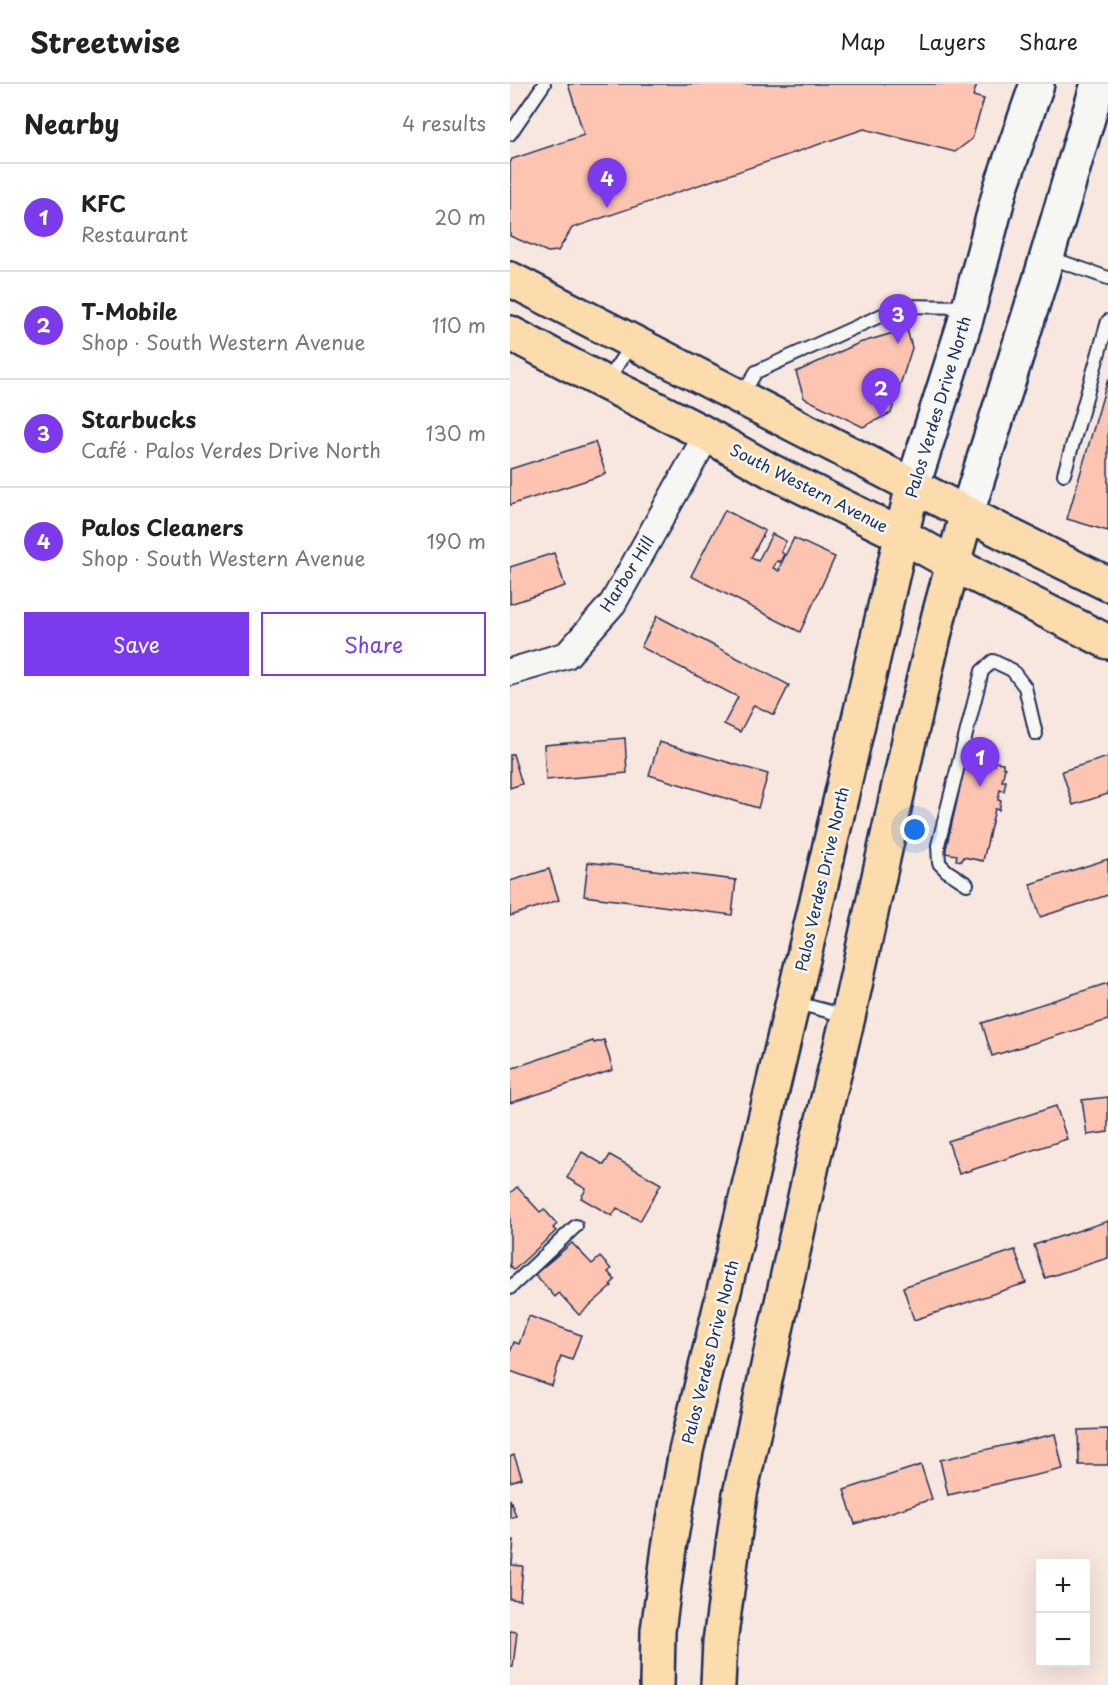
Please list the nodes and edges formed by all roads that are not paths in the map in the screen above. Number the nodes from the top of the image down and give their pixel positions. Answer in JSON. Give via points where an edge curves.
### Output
{"nodes":[{"id":1,"x":544,"y":84,"type":"edge"},
{"id":2,"x":1098,"y":84,"type":"edge"},
{"id":3,"x":1034,"y":85,"type":"edge"},
{"id":4,"x":510,"y":134,"type":"edge"},
{"id":5,"x":1047,"y":257,"type":"junction"},
{"id":6,"x":1108,"y":278,"type":"edge"},
{"id":7,"x":510,"y":279,"type":"edge"},
{"id":8,"x":969,"y":307,"type":"junction"},
{"id":9,"x":1108,"y":321,"type":"edge"},
{"id":10,"x":510,"y":333,"type":"edge"},
{"id":11,"x":634,"y":342,"type":"junction"},
{"id":12,"x":605,"y":383,"type":"junction"},
{"id":13,"x":741,"y":397,"type":"junction"},
{"id":14,"x":707,"y":435,"type":"junction"},
{"id":15,"x":1064,"y":474,"type":"dead end"},
{"id":16,"x":913,"y":485,"type":"junction"},
{"id":17,"x":967,"y":513,"type":"junction"},
{"id":18,"x":901,"y":535,"type":"junction"},
{"id":19,"x":953,"y":564,"type":"junction"},
{"id":20,"x":1108,"y":584,"type":"edge"},
{"id":21,"x":1108,"y":642,"type":"edge"},
{"id":22,"x":510,"y":672,"type":"edge"},
{"id":23,"x":1036,"y":734,"type":"dead end"},
{"id":24,"x":967,"y":884,"type":"dead end"},
{"id":25,"x":792,"y":1001,"type":"junction"},
{"id":26,"x":848,"y":1017,"type":"junction"},
{"id":27,"x":576,"y":1226,"type":"dead end"},
{"id":28,"x":510,"y":1288,"type":"edge"},
{"id":29,"x":657,"y":1685,"type":"edge"},
{"id":30,"x":718,"y":1685,"type":"edge"}],
"edges":[{"from":1,"to":4,"type":"lane"},
{"from":2,"to":5,"type":"main road"},
{"from":3,"to":8,"type":"main road","name":"Palos Verdes Drive North","via":[[1001,187]]},
{"from":5,"to":6,"type":"lane"},
{"from":5,"to":17,"type":"main road"},
{"from":7,"to":11,"type":"main road"},
{"from":8,"to":13,"type":"lane","via":[[902,306],[756,372]]},
{"from":8,"to":16,"type":"main road","name":"Palos Verdes Drive North"},
{"from":9,"to":15,"type":"lane"},
{"from":10,"to":12,"type":"main road","name":"South Western Avenue"},
{"from":11,"to":12,"type":"lane"},
{"from":11,"to":13,"type":"main road"},
{"from":12,"to":14,"type":"main road","name":"South Western Avenue"},
{"from":13,"to":16,"type":"main road"},
{"from":14,"to":18,"type":"main road","name":"South Western Avenue"},
{"from":14,"to":22,"type":"street","name":"Harbor Hill","via":[[613,603],[567,655]]},
{"from":16,"to":17,"type":"main road"},
{"from":16,"to":18,"type":"main road","name":"Palos Verdes Drive North"},
{"from":17,"to":19,"type":"main road"},
{"from":17,"to":20,"type":"main road"},
{"from":18,"to":19,"type":"main road","name":"South Western Avenue"},
{"from":18,"to":25,"type":"main road","name":"Palos Verdes Drive North"},
{"from":19,"to":21,"type":"main road","name":"South Western Avenue"},
{"from":19,"to":26,"type":"main road"},
{"from":23,"to":24,"type":"lane","via":[[1025,687],[1012,670],[993,661],[982,671],[938,844],[939,862]]},
{"from":25,"to":26,"type":"lane"},
{"from":25,"to":29,"type":"main road","name":"Palos Verdes Drive North","via":[[686,1451],[658,1631]]},
{"from":26,"to":30,"type":"main road","via":[[740,1494]]},
{"from":27,"to":28,"type":"lane"}]}
